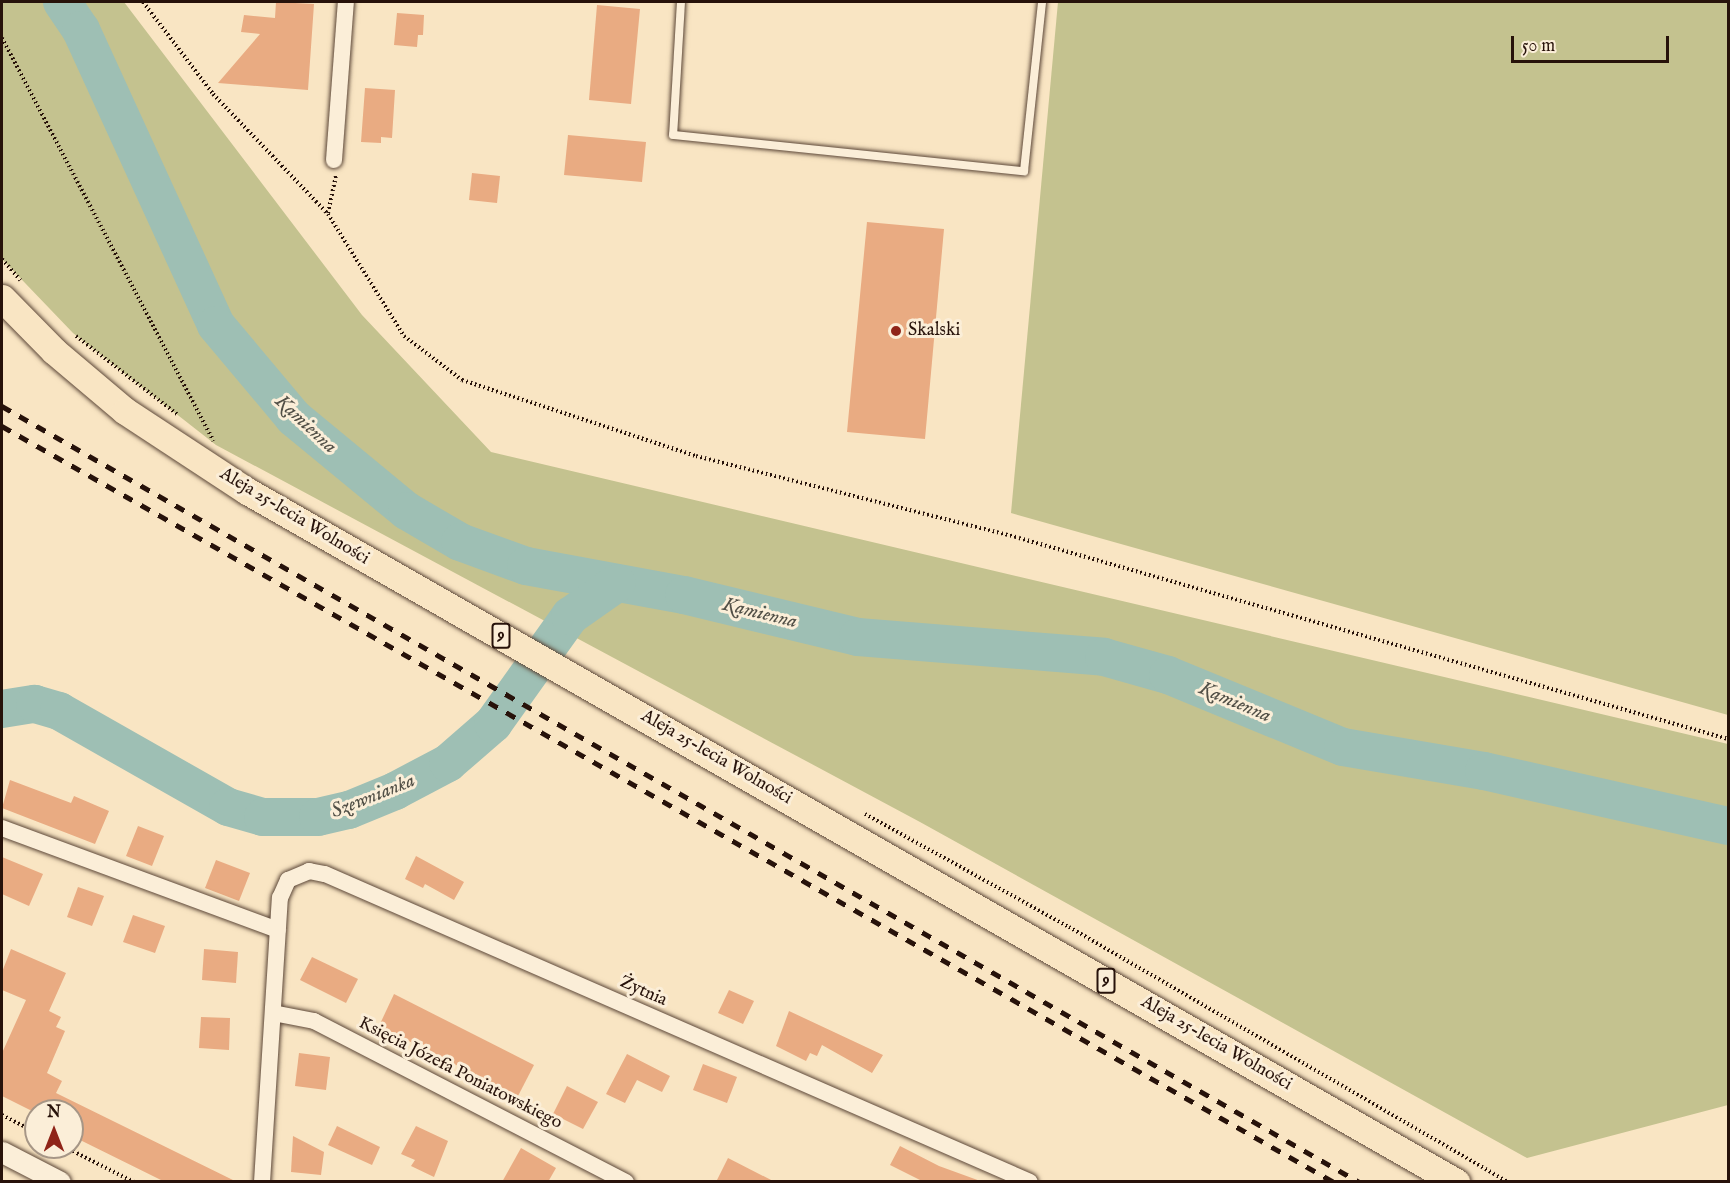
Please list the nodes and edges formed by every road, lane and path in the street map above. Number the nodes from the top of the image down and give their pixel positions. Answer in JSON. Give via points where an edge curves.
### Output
{"nodes":[{"id":1,"x":143,"y":2,"type":"edge"},
{"id":2,"x":346,"y":2,"type":"edge"},
{"id":3,"x":681,"y":2,"type":"edge"},
{"id":4,"x":1042,"y":2,"type":"edge"},
{"id":5,"x":2,"y":38,"type":"edge"},
{"id":6,"x":334,"y":160,"type":"joint"},
{"id":7,"x":328,"y":214,"type":"junction"},
{"id":8,"x":2,"y":260,"type":"edge"},
{"id":9,"x":27,"y":287,"type":"dead end"},
{"id":10,"x":2,"y":298,"type":"edge"},
{"id":11,"x":73,"y":333,"type":"dead end"},
{"id":12,"x":179,"y":416,"type":"dead end"},
{"id":13,"x":203,"y":435,"type":"dead end"},
{"id":14,"x":1728,"y":739,"type":"edge"},
{"id":15,"x":861,"y":812,"type":"dead end"},
{"id":16,"x":2,"y":828,"type":"edge"},
{"id":17,"x":278,"y":930,"type":"junction"},
{"id":18,"x":273,"y":1013,"type":"junction"},
{"id":19,"x":2,"y":1115,"type":"edge"},
{"id":20,"x":24,"y":1126,"type":"edge"},
{"id":21,"x":2,"y":1152,"type":"edge"},
{"id":22,"x":84,"y":1157,"type":"edge"},
{"id":23,"x":60,"y":1182,"type":"edge"},
{"id":24,"x":134,"y":1182,"type":"edge"},
{"id":25,"x":262,"y":1182,"type":"edge"},
{"id":26,"x":626,"y":1182,"type":"edge"},
{"id":27,"x":1030,"y":1182,"type":"edge"},
{"id":28,"x":1456,"y":1182,"type":"edge"},
{"id":29,"x":1508,"y":1182,"type":"edge"}],
"edges":[{"from":1,"to":7,"type":"path","via":[[213,94]]},
{"from":2,"to":6,"type":"street"},
{"from":3,"to":4,"type":"lane","via":[[673,135],[1024,171]]},
{"from":5,"to":13,"type":"path","via":[[216,445]]},
{"from":6,"to":7,"type":"path","via":[[336,176]]},
{"from":7,"to":14,"type":"path","via":[[404,336],[441,367],[493,393],[552,408],[696,456],[1019,538]]},
{"from":8,"to":9,"type":"path"},
{"from":10,"to":28,"type":"main road","name":"Aleja 25-lecia Wolności","number":"9","via":[[54,351],[125,411],[247,491]]},
{"from":11,"to":12,"type":"path"},
{"from":15,"to":29,"type":"path","via":[[1069,927]]},
{"from":16,"to":17,"type":"street"},
{"from":17,"to":18,"type":"street"},
{"from":17,"to":27,"type":"street","name":"Żytnia","via":[[280,898],[288,880],[300,872],[325,874]]},
{"from":18,"to":25,"type":"street"},
{"from":18,"to":26,"type":"street","name":"Księcia Józefa Poniatowskiego","via":[[314,1021]]},
{"from":19,"to":20,"type":"path"},
{"from":21,"to":23,"type":"street"},
{"from":22,"to":24,"type":"path"}]}
